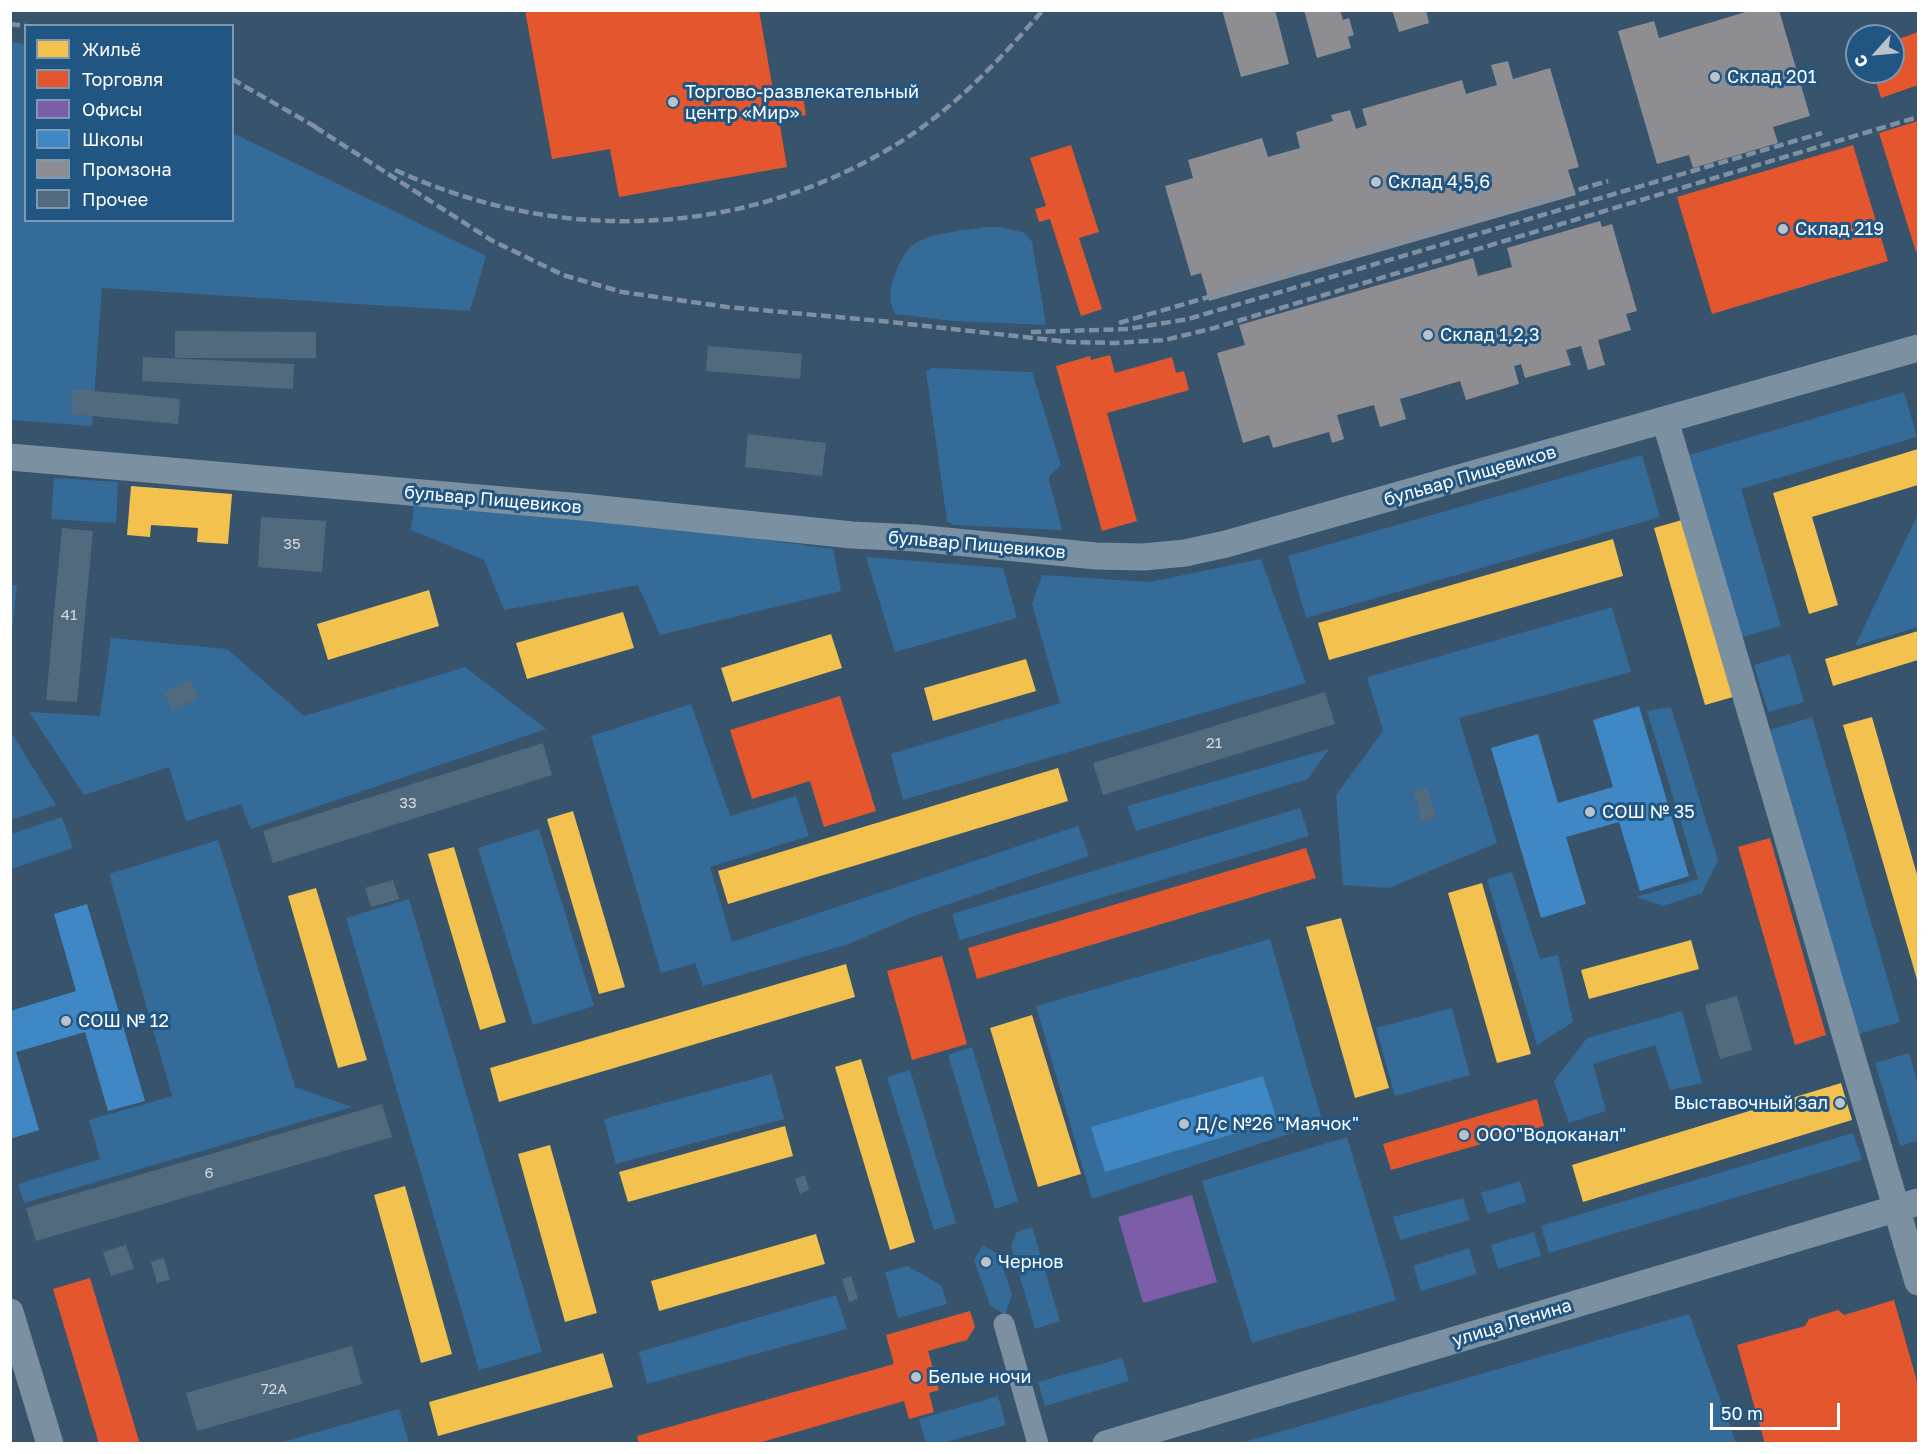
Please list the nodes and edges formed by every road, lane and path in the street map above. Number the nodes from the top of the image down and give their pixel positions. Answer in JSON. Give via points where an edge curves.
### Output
{"nodes":[{"id":1,"x":1918,"y":348,"type":"edge"},
{"id":2,"x":1665,"y":420,"type":"junction"},
{"id":3,"x":10,"y":457,"type":"edge"},
{"id":4,"x":1908,"y":1205,"type":"edge"},
{"id":5,"x":1918,"y":1282,"type":"edge"},
{"id":6,"x":10,"y":1312,"type":"edge"},
{"id":7,"x":1004,"y":1324,"type":"dead end"},
{"id":8,"x":50,"y":1443,"type":"edge"},
{"id":9,"x":1038,"y":1443,"type":"edge"},
{"id":10,"x":1106,"y":1443,"type":"edge"}],
"edges":[{"from":1,"to":2,"type":"main road","name":"бульвар Пищевиков"},
{"from":2,"to":3,"type":"main road","name":"бульвар Пищевиков","via":[[1226,544],[1144,557],[852,535]]},
{"from":2,"to":4,"type":"main road"},
{"from":4,"to":5,"type":"main road"},
{"from":4,"to":10,"type":"main road","name":"улица Ленина"},
{"from":6,"to":8,"type":"main road"},
{"from":7,"to":9,"type":"street"}]}
